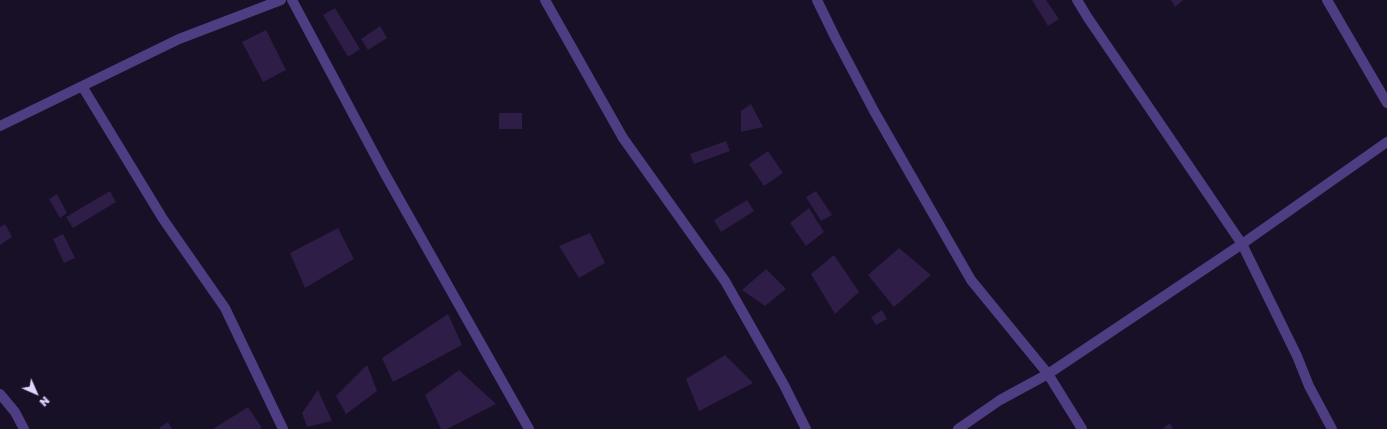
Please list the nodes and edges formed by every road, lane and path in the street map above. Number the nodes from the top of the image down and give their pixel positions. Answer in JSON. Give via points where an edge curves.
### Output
{"nodes":[{"id":1,"x":281,"y":0,"type":"edge"},
{"id":2,"x":292,"y":0,"type":"edge"},
{"id":3,"x":545,"y":0,"type":"edge"},
{"id":4,"x":817,"y":0,"type":"edge"},
{"id":5,"x":1077,"y":0,"type":"edge"},
{"id":6,"x":1327,"y":0,"type":"edge"},
{"id":7,"x":82,"y":86,"type":"junction"},
{"id":8,"x":1387,"y":103,"type":"edge"},
{"id":9,"x":0,"y":126,"type":"edge"},
{"id":10,"x":1387,"y":142,"type":"edge"},
{"id":11,"x":1242,"y":244,"type":"junction"},
{"id":12,"x":1048,"y":374,"type":"junction"},
{"id":13,"x":0,"y":394,"type":"edge"},
{"id":14,"x":24,"y":429,"type":"edge"},
{"id":15,"x":283,"y":429,"type":"edge"},
{"id":16,"x":529,"y":429,"type":"edge"},
{"id":17,"x":806,"y":429,"type":"edge"},
{"id":18,"x":958,"y":429,"type":"edge"},
{"id":19,"x":1082,"y":429,"type":"edge"},
{"id":20,"x":1332,"y":429,"type":"edge"}],
"edges":[{"from":1,"to":7,"type":"street","via":[[179,39]]},
{"from":2,"to":16,"type":"street","via":[[392,187]]},
{"from":3,"to":17,"type":"street","via":[[623,138],[725,281]]},
{"from":4,"to":12,"type":"street","via":[[874,111],[971,280]]},
{"from":5,"to":11,"type":"street"},
{"from":6,"to":8,"type":"street"},
{"from":7,"to":9,"type":"street"},
{"from":7,"to":15,"type":"street","via":[[163,218],[225,308]]},
{"from":10,"to":11,"type":"street"},
{"from":11,"to":12,"type":"street"},
{"from":11,"to":20,"type":"street"},
{"from":12,"to":18,"type":"street","via":[[1000,400]]},
{"from":12,"to":19,"type":"street"},
{"from":13,"to":14,"type":"street","via":[[15,412]]}]}
